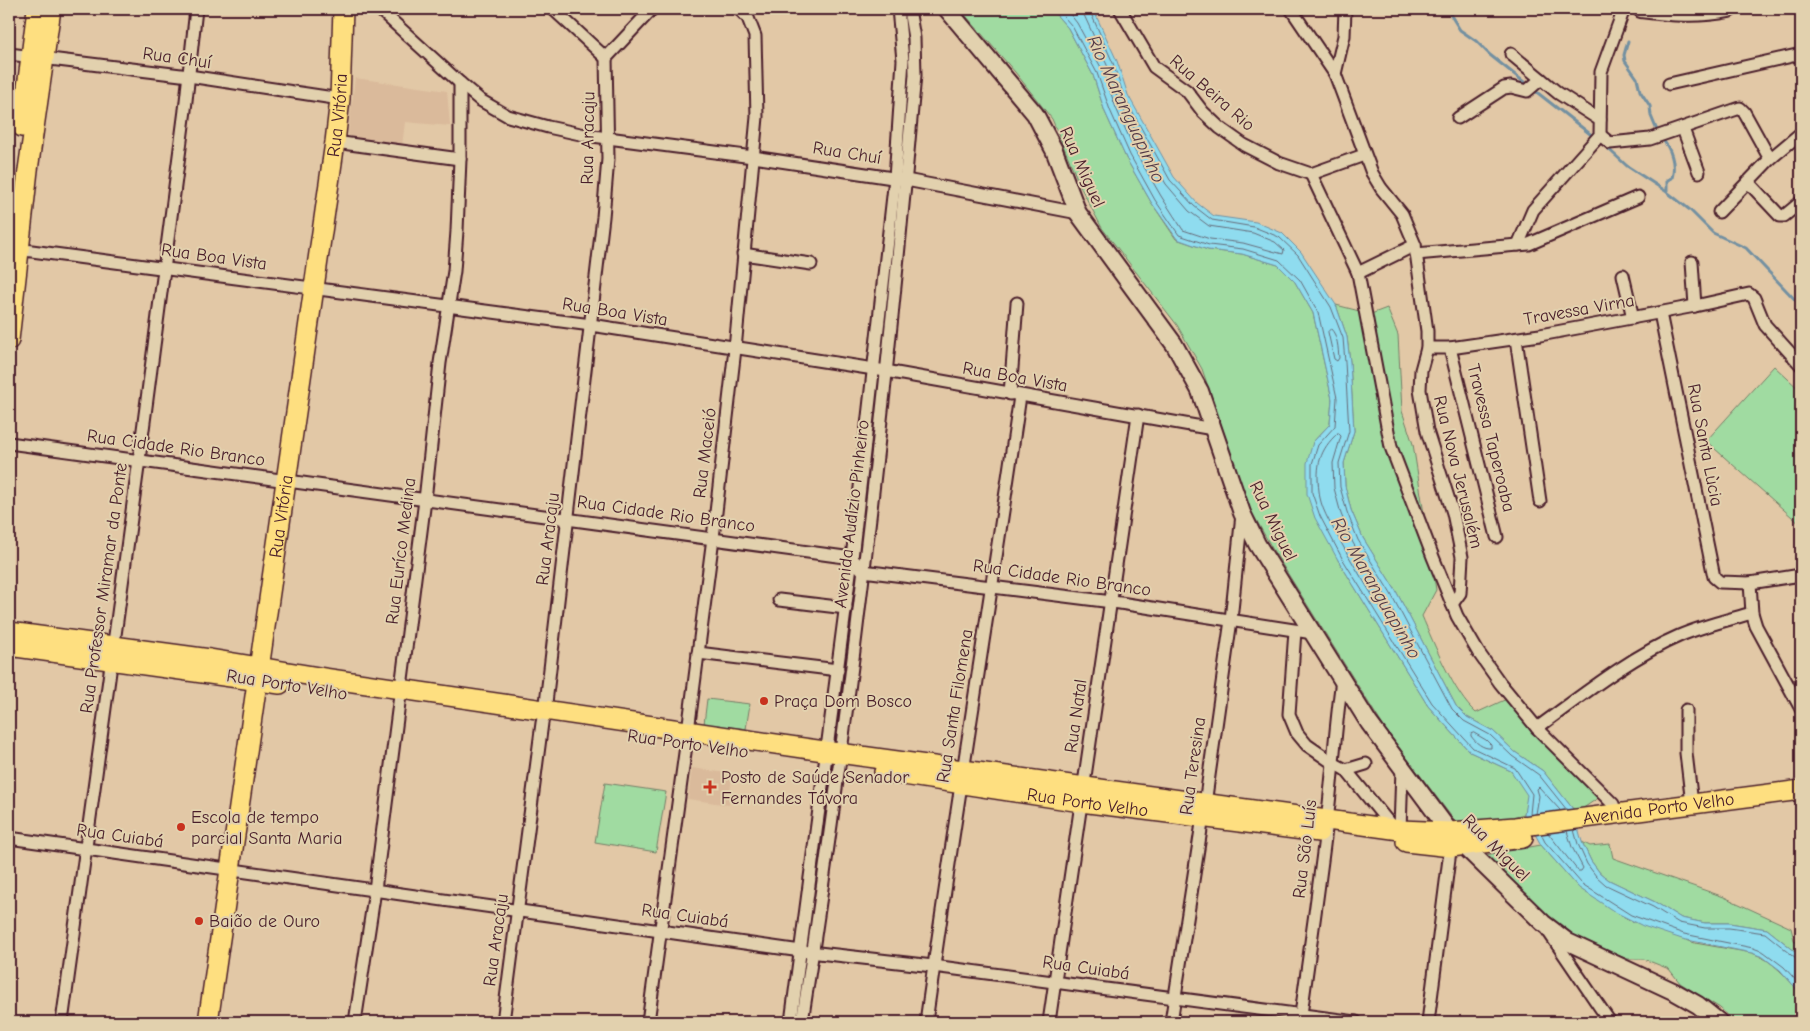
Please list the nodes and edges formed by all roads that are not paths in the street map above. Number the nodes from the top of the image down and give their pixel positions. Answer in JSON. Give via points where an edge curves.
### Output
{"nodes":[{"id":1,"x":37,"y":9,"type":"edge"},
{"id":2,"x":51,"y":9,"type":"edge"},
{"id":3,"x":196,"y":9,"type":"edge"},
{"id":4,"x":343,"y":9,"type":"edge"},
{"id":5,"x":379,"y":9,"type":"edge"},
{"id":6,"x":553,"y":9,"type":"edge"},
{"id":7,"x":652,"y":9,"type":"edge"},
{"id":8,"x":739,"y":9,"type":"edge"},
{"id":9,"x":898,"y":9,"type":"edge"},
{"id":10,"x":909,"y":9,"type":"edge"},
{"id":11,"x":946,"y":9,"type":"edge"},
{"id":12,"x":1120,"y":9,"type":"edge"},
{"id":13,"x":1290,"y":9,"type":"edge"},
{"id":14,"x":1345,"y":9,"type":"edge"},
{"id":15,"x":1624,"y":9,"type":"edge"},
{"id":16,"x":1641,"y":9,"type":"edge"},
{"id":17,"x":1729,"y":9,"type":"edge"},
{"id":18,"x":9,"y":54,"type":"edge"},
{"id":19,"x":1511,"y":54,"type":"dead end"},
{"id":20,"x":1801,"y":54,"type":"edge"},
{"id":21,"x":37,"y":57,"type":"junction"},
{"id":22,"x":606,"y":58,"type":"junction"},
{"id":23,"x":1335,"y":74,"type":"junction"},
{"id":24,"x":189,"y":76,"type":"junction"},
{"id":25,"x":1541,"y":78,"type":"junction"},
{"id":26,"x":460,"y":83,"type":"junction"},
{"id":27,"x":1669,"y":84,"type":"dead end"},
{"id":28,"x":340,"y":99,"type":"junction"},
{"id":29,"x":1458,"y":118,"type":"dead end"},
{"id":30,"x":1600,"y":120,"type":"junction"},
{"id":31,"x":1683,"y":129,"type":"junction"},
{"id":32,"x":1801,"y":133,"type":"edge"},
{"id":33,"x":608,"y":138,"type":"junction"},
{"id":34,"x":1598,"y":138,"type":"junction"},
{"id":35,"x":336,"y":142,"type":"junction"},
{"id":36,"x":1364,"y":155,"type":"junction"},
{"id":37,"x":753,"y":157,"type":"junction"},
{"id":38,"x":460,"y":159,"type":"junction"},
{"id":39,"x":1770,"y":159,"type":"junction"},
{"id":40,"x":1699,"y":172,"type":"dead end"},
{"id":41,"x":1311,"y":174,"type":"junction"},
{"id":42,"x":900,"y":179,"type":"junction"},
{"id":43,"x":1748,"y":182,"type":"junction"},
{"id":44,"x":1638,"y":197,"type":"dead end"},
{"id":45,"x":1801,"y":202,"type":"edge"},
{"id":46,"x":1719,"y":212,"type":"dead end"},
{"id":47,"x":1078,"y":213,"type":"junction"},
{"id":48,"x":9,"y":232,"type":"edge"},
{"id":49,"x":1518,"y":245,"type":"junction"},
{"id":50,"x":14,"y":249,"type":"edge"},
{"id":51,"x":1416,"y":249,"type":"junction"},
{"id":52,"x":743,"y":254,"type":"junction"},
{"id":53,"x":1692,"y":262,"type":"dead end"},
{"id":54,"x":811,"y":264,"type":"dead end"},
{"id":55,"x":164,"y":268,"type":"junction"},
{"id":56,"x":1358,"y":273,"type":"junction"},
{"id":57,"x":1623,"y":275,"type":"dead end"},
{"id":58,"x":314,"y":288,"type":"junction"},
{"id":59,"x":882,"y":297,"type":"junction"},
{"id":60,"x":894,"y":299,"type":"junction"},
{"id":61,"x":1017,"y":303,"type":"dead end"},
{"id":62,"x":1695,"y":306,"type":"junction"},
{"id":63,"x":449,"y":307,"type":"junction"},
{"id":64,"x":1660,"y":312,"type":"junction"},
{"id":65,"x":1633,"y":318,"type":"junction"},
{"id":66,"x":591,"y":325,"type":"junction"},
{"id":67,"x":1516,"y":339,"type":"junction"},
{"id":68,"x":9,"y":340,"type":"edge"},
{"id":69,"x":1427,"y":348,"type":"junction"},
{"id":70,"x":1450,"y":348,"type":"junction"},
{"id":71,"x":735,"y":349,"type":"junction"},
{"id":72,"x":1801,"y":365,"type":"edge"},
{"id":73,"x":874,"y":369,"type":"junction"},
{"id":74,"x":887,"y":372,"type":"junction"},
{"id":75,"x":1015,"y":395,"type":"junction"},
{"id":76,"x":1138,"y":415,"type":"junction"},
{"id":77,"x":1213,"y":430,"type":"junction"},
{"id":78,"x":9,"y":443,"type":"edge"},
{"id":79,"x":139,"y":460,"type":"junction"},
{"id":80,"x":286,"y":481,"type":"junction"},
{"id":81,"x":425,"y":500,"type":"junction"},
{"id":82,"x":1540,"y":501,"type":"dead end"},
{"id":83,"x":1242,"y":513,"type":"junction"},
{"id":84,"x":568,"y":519,"type":"junction"},
{"id":85,"x":1497,"y":537,"type":"dead end"},
{"id":86,"x":713,"y":538,"type":"junction"},
{"id":87,"x":852,"y":558,"type":"junction"},
{"id":88,"x":863,"y":570,"type":"junction"},
{"id":89,"x":1801,"y":575,"type":"edge"},
{"id":90,"x":1750,"y":583,"type":"junction"},
{"id":91,"x":992,"y":586,"type":"junction"},
{"id":92,"x":779,"y":600,"type":"dead end"},
{"id":93,"x":1110,"y":603,"type":"junction"},
{"id":94,"x":1452,"y":604,"type":"junction"},
{"id":95,"x":846,"y":608,"type":"junction"},
{"id":96,"x":1752,"y":613,"type":"junction"},
{"id":97,"x":1231,"y":620,"type":"junction"},
{"id":98,"x":1295,"y":630,"type":"junction"},
{"id":99,"x":9,"y":632,"type":"edge"},
{"id":100,"x":1313,"y":633,"type":"junction"},
{"id":101,"x":9,"y":646,"type":"edge"},
{"id":102,"x":113,"y":653,"type":"junction"},
{"id":103,"x":698,"y":653,"type":"junction"},
{"id":104,"x":838,"y":670,"type":"junction"},
{"id":105,"x":258,"y":674,"type":"junction"},
{"id":106,"x":1342,"y":680,"type":"junction"},
{"id":107,"x":400,"y":696,"type":"junction"},
{"id":108,"x":1686,"y":710,"type":"dead end"},
{"id":109,"x":1801,"y":710,"type":"edge"},
{"id":110,"x":544,"y":717,"type":"junction"},
{"id":111,"x":1537,"y":728,"type":"junction"},
{"id":112,"x":688,"y":737,"type":"junction"},
{"id":113,"x":834,"y":759,"type":"junction"},
{"id":114,"x":1333,"y":764,"type":"junction"},
{"id":115,"x":1366,"y":764,"type":"dead end"},
{"id":116,"x":1402,"y":768,"type":"junction"},
{"id":117,"x":1346,"y":770,"type":"junction"},
{"id":118,"x":961,"y":776,"type":"junction"},
{"id":119,"x":1801,"y":790,"type":"edge"},
{"id":120,"x":1082,"y":794,"type":"junction"},
{"id":121,"x":1801,"y":803,"type":"edge"},
{"id":122,"x":1692,"y":804,"type":"junction"},
{"id":123,"x":1204,"y":811,"type":"junction"},
{"id":124,"x":1617,"y":815,"type":"junction"},
{"id":125,"x":1580,"y":825,"type":"junction"},
{"id":126,"x":1326,"y":827,"type":"junction"},
{"id":127,"x":1397,"y":829,"type":"junction"},
{"id":128,"x":1516,"y":833,"type":"joint"},
{"id":129,"x":9,"y":838,"type":"edge"},
{"id":130,"x":1455,"y":842,"type":"junction"},
{"id":131,"x":86,"y":849,"type":"junction"},
{"id":132,"x":229,"y":870,"type":"junction"},
{"id":133,"x":375,"y":890,"type":"junction"},
{"id":134,"x":807,"y":908,"type":"junction"},
{"id":135,"x":518,"y":910,"type":"junction"},
{"id":136,"x":819,"y":910,"type":"junction"},
{"id":137,"x":1543,"y":923,"type":"junction"},
{"id":138,"x":661,"y":930,"type":"junction"},
{"id":139,"x":801,"y":950,"type":"junction"},
{"id":140,"x":813,"y":952,"type":"junction"},
{"id":141,"x":934,"y":966,"type":"junction"},
{"id":142,"x":1054,"y":982,"type":"junction"},
{"id":143,"x":1174,"y":998,"type":"junction"},
{"id":144,"x":1301,"y":1018,"type":"edge"},
{"id":145,"x":62,"y":1022,"type":"edge"},
{"id":146,"x":208,"y":1022,"type":"edge"},
{"id":147,"x":355,"y":1022,"type":"edge"},
{"id":148,"x":502,"y":1022,"type":"edge"},
{"id":149,"x":648,"y":1022,"type":"edge"},
{"id":150,"x":791,"y":1022,"type":"edge"},
{"id":151,"x":802,"y":1022,"type":"edge"},
{"id":152,"x":926,"y":1022,"type":"edge"},
{"id":153,"x":1049,"y":1022,"type":"edge"},
{"id":154,"x":1171,"y":1022,"type":"edge"},
{"id":155,"x":1356,"y":1022,"type":"edge"},
{"id":156,"x":1428,"y":1022,"type":"edge"},
{"id":157,"x":1610,"y":1022,"type":"edge"},
{"id":158,"x":1719,"y":1022,"type":"edge"}],
"edges":[{"from":1,"to":21,"type":"main road"},
{"from":2,"to":21,"type":"main road"},
{"from":3,"to":24,"type":"street","name":"Rua Professor Miramar da Ponte"},
{"from":4,"to":28,"type":"main road","name":"Rua Vitória"},
{"from":5,"to":26,"type":"street","name":"Rua Chuí"},
{"from":6,"to":22,"type":"street"},
{"from":7,"to":22,"type":"street"},
{"from":8,"to":37,"type":"street","name":"Rua Maceió","via":[[748,18],[755,36],[757,116]]},
{"from":9,"to":42,"type":"street","name":"Avenida Audízio Pinheiro","via":[[903,60]]},
{"from":10,"to":42,"type":"street","name":"Avenida Audízio Pinheiro","via":[[915,75]]},
{"from":11,"to":47,"type":"main road","name":"Rua Miguel","via":[[1035,114],[1054,150]]},
{"from":12,"to":41,"type":"street","name":"Rua Beira Rio","via":[[1154,67],[1187,90],[1220,128],[1244,145]]},
{"from":13,"to":23,"type":"street","name":"Rua Nova Jerusalém"},
{"from":14,"to":23,"type":"street","via":[[1344,36]]},
{"from":15,"to":30,"type":"street","via":[[1601,72]]},
{"from":16,"to":17,"type":"main road","via":[[1706,14]]},
{"from":18,"to":21,"type":"street","name":"Rua Chuí"},
{"from":19,"to":25,"type":"street"},
{"from":20,"to":27,"type":"street"},
{"from":21,"to":24,"type":"street","name":"Rua Chuí"},
{"from":21,"to":48,"type":"main road"},
{"from":21,"to":50,"type":"main road","via":[[28,170]]},
{"from":22,"to":33,"type":"street","name":"Rua Aracaju"},
{"from":23,"to":36,"type":"street","name":"Rua Nova Jerusalém"},
{"from":24,"to":28,"type":"street","name":"Rua Chuí"},
{"from":24,"to":55,"type":"street","name":"Rua Professor Miramar da Ponte"},
{"from":25,"to":29,"type":"street","via":[[1530,90],[1500,89]]},
{"from":25,"to":30,"type":"street"},
{"from":26,"to":33,"type":"street","name":"Rua Chuí","via":[[480,100],[508,116]]},
{"from":26,"to":38,"type":"street","name":"Rua Euríco Medina"},
{"from":28,"to":35,"type":"main road","name":"Rua Vitória"},
{"from":30,"to":34,"type":"street"},
{"from":31,"to":34,"type":"street","via":[[1644,141],[1613,143]]},
{"from":31,"to":39,"type":"street","via":[[1740,108]]},
{"from":31,"to":40,"type":"street"},
{"from":32,"to":39,"type":"street"},
{"from":33,"to":37,"type":"street","name":"Rua Chuí"},
{"from":33,"to":66,"type":"street","name":"Rua Aracaju"},
{"from":34,"to":49,"type":"street","via":[[1533,210]]},
{"from":35,"to":38,"type":"street"},
{"from":35,"to":58,"type":"main road","name":"Rua Vitória"},
{"from":36,"to":41,"type":"street"},
{"from":36,"to":51,"type":"street","name":"Rua Nova Jerusalém","via":[[1377,181],[1402,214]]},
{"from":37,"to":42,"type":"street","name":"Rua Chuí"},
{"from":37,"to":52,"type":"street","name":"Rua Maceió"},
{"from":38,"to":63,"type":"street","name":"Rua Euríco Medina"},
{"from":39,"to":43,"type":"street"},
{"from":41,"to":56,"type":"street"},
{"from":42,"to":47,"type":"street","name":"Rua Chuí"},
{"from":42,"to":59,"type":"street","name":"Avenida Audízio Pinheiro"},
{"from":42,"to":60,"type":"street","name":"Avenida Audízio Pinheiro"},
{"from":43,"to":45,"type":"street","via":[[1780,216]]},
{"from":43,"to":46,"type":"street"},
{"from":44,"to":49,"type":"street","via":[[1540,239]]},
{"from":47,"to":77,"type":"main road","name":"Rua Miguel","via":[[1174,344],[1200,391]]},
{"from":49,"to":51,"type":"street"},
{"from":50,"to":55,"type":"street","name":"Rua Boa Vista"},
{"from":50,"to":68,"type":"main road"},
{"from":51,"to":56,"type":"street"},
{"from":51,"to":69,"type":"street","name":"Rua Nova Jerusalém"},
{"from":52,"to":54,"type":"street"},
{"from":52,"to":71,"type":"street","name":"Rua Maceió"},
{"from":53,"to":62,"type":"street"},
{"from":55,"to":58,"type":"street","name":"Rua Boa Vista"},
{"from":55,"to":79,"type":"street","name":"Rua Professor Miramar da Ponte"},
{"from":56,"to":94,"type":"street","via":[[1391,447]]},
{"from":57,"to":65,"type":"street"},
{"from":58,"to":63,"type":"street","name":"Rua Boa Vista"},
{"from":58,"to":80,"type":"main road","name":"Rua Vitória"},
{"from":59,"to":60,"type":"street"},
{"from":59,"to":73,"type":"street","name":"Avenida Audízio Pinheiro"},
{"from":60,"to":74,"type":"street","name":"Avenida Audízio Pinheiro"},
{"from":61,"to":75,"type":"street","name":"Rua Santa Filomena"},
{"from":62,"to":64,"type":"street","name":"Travessa Virna"},
{"from":62,"to":72,"type":"street","name":"Travessa Virna","via":[[1752,295],[1766,325]]},
{"from":63,"to":66,"type":"street","name":"Rua Boa Vista"},
{"from":63,"to":81,"type":"street","name":"Rua Euríco Medina"},
{"from":64,"to":65,"type":"street","name":"Travessa Virna"},
{"from":64,"to":90,"type":"street","name":"Rua Santa Lùcia","via":[[1712,573],[1720,582]]},
{"from":65,"to":67,"type":"street","name":"Travessa Virna"},
{"from":66,"to":71,"type":"street","name":"Rua Boa Vista"},
{"from":66,"to":84,"type":"street","name":"Rua Aracaju"},
{"from":67,"to":70,"type":"street","name":"Travessa Virna"},
{"from":67,"to":82,"type":"street"},
{"from":69,"to":70,"type":"street","name":"Travessa Virna"},
{"from":69,"to":94,"type":"street","name":"Rua Nova Jerusalém","via":[[1420,390],[1462,558],[1460,593]]},
{"from":70,"to":85,"type":"street","name":"Travessa Taperoaba"},
{"from":71,"to":73,"type":"street","name":"Rua Boa Vista"},
{"from":71,"to":86,"type":"street","name":"Rua Maceió"},
{"from":73,"to":74,"type":"street","name":"Rua Boa Vista"},
{"from":73,"to":87,"type":"street","name":"Avenida Audízio Pinheiro"},
{"from":74,"to":75,"type":"street","name":"Rua Boa Vista"},
{"from":74,"to":88,"type":"street","name":"Avenida Audízio Pinheiro"},
{"from":75,"to":76,"type":"street","name":"Rua Boa Vista"},
{"from":75,"to":91,"type":"street","name":"Rua Santa Filomena"},
{"from":76,"to":77,"type":"street","name":"Rua Boa Vista"},
{"from":76,"to":93,"type":"street","name":"Rua Natal"},
{"from":77,"to":83,"type":"main road","name":"Rua Miguel"},
{"from":78,"to":79,"type":"street","name":"Rua Cidade Rio Branco"},
{"from":79,"to":80,"type":"street","name":"Rua Cidade Rio Branco"},
{"from":79,"to":102,"type":"street","name":"Rua Professor Miramar da Ponte"},
{"from":80,"to":81,"type":"street","name":"Rua Cidade Rio Branco"},
{"from":80,"to":105,"type":"main road","name":"Rua Vitória"},
{"from":81,"to":84,"type":"street","name":"Rua Cidade Rio Branco"},
{"from":81,"to":107,"type":"street","name":"Rua Euríco Medina"},
{"from":83,"to":97,"type":"street","name":"Rua Teresina"},
{"from":83,"to":100,"type":"main road","name":"Rua Miguel","via":[[1257,544]]},
{"from":84,"to":86,"type":"street","name":"Rua Cidade Rio Branco"},
{"from":84,"to":110,"type":"street","name":"Rua Aracaju"},
{"from":86,"to":87,"type":"street","name":"Rua Cidade Rio Branco"},
{"from":86,"to":103,"type":"street","name":"Rua Maceió"},
{"from":87,"to":88,"type":"street"},
{"from":87,"to":95,"type":"street","name":"Avenida Audízio Pinheiro"},
{"from":88,"to":91,"type":"street","name":"Rua Cidade Rio Branco"},
{"from":88,"to":113,"type":"street","name":"Avenida Audízio Pinheiro"},
{"from":89,"to":90,"type":"street"},
{"from":90,"to":96,"type":"street"},
{"from":91,"to":93,"type":"street","name":"Rua Cidade Rio Branco"},
{"from":91,"to":118,"type":"street","name":"Rua Santa Filomena"},
{"from":92,"to":95,"type":"street"},
{"from":93,"to":97,"type":"street","name":"Rua Cidade Rio Branco"},
{"from":93,"to":120,"type":"street","name":"Rua Natal"},
{"from":94,"to":111,"type":"street","via":[[1478,652]]},
{"from":95,"to":104,"type":"street","name":"Avenida Audízio Pinheiro"},
{"from":96,"to":109,"type":"street","via":[[1762,639]]},
{"from":96,"to":111,"type":"street","via":[[1679,636],[1656,647]]},
{"from":97,"to":98,"type":"street","name":"Rua Cidade Rio Branco"},
{"from":97,"to":123,"type":"street","name":"Rua Teresina"},
{"from":98,"to":100,"type":"street","name":"Rua Cidade Rio Branco"},
{"from":98,"to":114,"type":"street","via":[[1289,714],[1303,741]]},
{"from":99,"to":102,"type":"main road","name":"Rua Porto Velho"},
{"from":100,"to":106,"type":"main road","name":"Rua Miguel"},
{"from":101,"to":102,"type":"main road","name":"Rua Porto Velho"},
{"from":102,"to":105,"type":"main road","name":"Rua Porto Velho"},
{"from":102,"to":131,"type":"street","name":"Rua Professor Miramar da Ponte"},
{"from":103,"to":104,"type":"street"},
{"from":103,"to":112,"type":"street","name":"Rua Maceió"},
{"from":104,"to":113,"type":"street","name":"Avenida Audízio Pinheiro"},
{"from":105,"to":107,"type":"main road","name":"Rua Porto Velho"},
{"from":105,"to":132,"type":"main road","name":"Rua Vitória"},
{"from":106,"to":114,"type":"street","name":"Rua São Luís"},
{"from":106,"to":116,"type":"main road","name":"Rua Miguel"},
{"from":107,"to":110,"type":"main road","name":"Rua Porto Velho"},
{"from":107,"to":133,"type":"street","name":"Rua Euríco Medina"},
{"from":108,"to":122,"type":"street","via":[[1687,776]]},
{"from":110,"to":112,"type":"main road","name":"Rua Porto Velho"},
{"from":110,"to":135,"type":"street","name":"Rua Aracaju"},
{"from":111,"to":124,"type":"street","via":[[1613,804]]},
{"from":112,"to":113,"type":"main road","name":"Rua Porto Velho"},
{"from":112,"to":138,"type":"street","name":"Rua Maceió"},
{"from":113,"to":118,"type":"main road","name":"Rua Porto Velho"},
{"from":113,"to":134,"type":"street","name":"Avenida Audízio Pinheiro"},
{"from":113,"to":136,"type":"street","name":"Avenida Audízio Pinheiro"},
{"from":114,"to":117,"type":"street"},
{"from":114,"to":126,"type":"street","name":"Rua São Luís"},
{"from":115,"to":117,"type":"street"},
{"from":116,"to":127,"type":"street"},
{"from":116,"to":130,"type":"main road","name":"Rua Miguel"},
{"from":117,"to":127,"type":"street"},
{"from":118,"to":120,"type":"main road","name":"Rua Porto Velho"},
{"from":118,"to":141,"type":"street","name":"Rua Santa Filomena"},
{"from":119,"to":122,"type":"main road","name":"Avenida Porto Velho"},
{"from":120,"to":123,"type":"main road","name":"Rua Porto Velho"},
{"from":120,"to":142,"type":"street","name":"Rua Natal"},
{"from":121,"to":125,"type":"main road","name":"Avenida Porto Velho"},
{"from":122,"to":124,"type":"main road","name":"Avenida Porto Velho"},
{"from":123,"to":126,"type":"main road","name":"Rua Porto Velho"},
{"from":123,"to":143,"type":"street","name":"Rua Teresina"},
{"from":124,"to":125,"type":"main road","name":"Avenida Porto Velho"},
{"from":125,"to":128,"type":"main road","name":"Avenida Porto Velho"},
{"from":126,"to":127,"type":"main road","name":"Rua Porto Velho"},
{"from":126,"to":130,"type":"main road","name":"Rua Porto Velho"},
{"from":126,"to":144,"type":"street","name":"Rua São Luís"},
{"from":127,"to":130,"type":"main road","name":"Rua Porto Velho"},
{"from":128,"to":130,"type":"main road","name":"Rua Porto Velho"},
{"from":129,"to":131,"type":"street","name":"Rua Cuiabá"},
{"from":130,"to":137,"type":"main road","name":"Rua Miguel"},
{"from":130,"to":156,"type":"street"},
{"from":131,"to":132,"type":"street","name":"Rua Cuiabá"},
{"from":131,"to":145,"type":"street","name":"Rua Professor Miramar da Ponte"},
{"from":132,"to":133,"type":"street","name":"Rua Cuiabá"},
{"from":132,"to":146,"type":"main road","name":"Rua Vitória"},
{"from":133,"to":135,"type":"street","name":"Rua Cuiabá"},
{"from":133,"to":147,"type":"street","name":"Rua Euríco Medina"},
{"from":134,"to":136,"type":"street"},
{"from":134,"to":139,"type":"street","name":"Avenida Audízio Pinheiro"},
{"from":135,"to":138,"type":"street","name":"Rua Cuiabá"},
{"from":135,"to":148,"type":"street","name":"Rua Aracaju"},
{"from":136,"to":140,"type":"street","name":"Avenida Audízio Pinheiro"},
{"from":137,"to":157,"type":"street","name":"Rua Miguel"},
{"from":137,"to":158,"type":"main road","via":[[1568,942],[1675,992]]},
{"from":138,"to":139,"type":"street","name":"Rua Cuiabá"},
{"from":138,"to":149,"type":"street","name":"Rua Maceió"},
{"from":139,"to":140,"type":"street","name":"Rua Cuiabá"},
{"from":139,"to":150,"type":"street","name":"Avenida Audízio Pinheiro"},
{"from":140,"to":141,"type":"street","name":"Rua Cuiabá"},
{"from":140,"to":151,"type":"street","name":"Avenida Audízio Pinheiro"},
{"from":141,"to":142,"type":"street","name":"Rua Cuiabá"},
{"from":141,"to":152,"type":"street","name":"Rua Santa Filomena"},
{"from":142,"to":143,"type":"street","name":"Rua Cuiabá"},
{"from":142,"to":153,"type":"street","name":"Rua Natal"},
{"from":143,"to":144,"type":"street","name":"Rua Cuiabá"},
{"from":143,"to":154,"type":"street","name":"Rua Teresina"},
{"from":144,"to":155,"type":"street","name":"Rua Cuiabá"}]}
